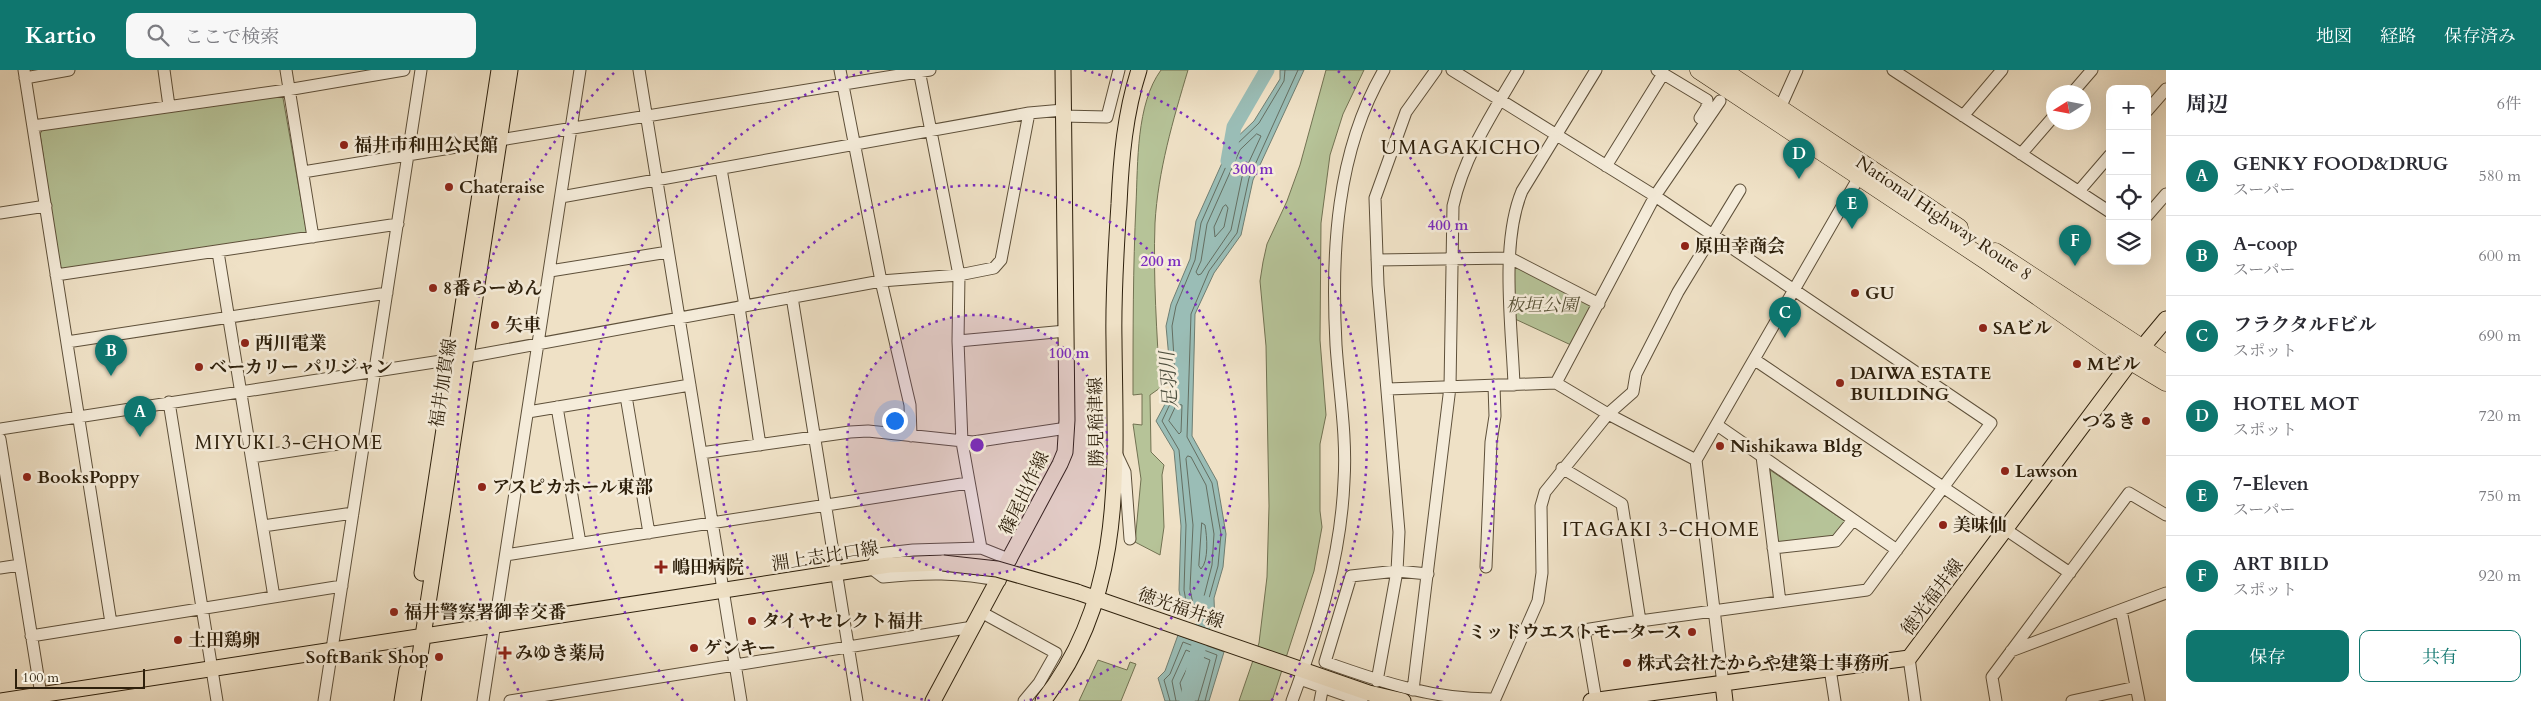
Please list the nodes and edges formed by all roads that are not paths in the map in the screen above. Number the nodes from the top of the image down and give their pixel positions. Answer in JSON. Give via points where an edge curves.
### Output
{"nodes":[{"id":1,"x":69,"y":70,"type":"edge"},
{"id":2,"x":164,"y":70,"type":"edge"},
{"id":3,"x":286,"y":70,"type":"edge"},
{"id":4,"x":404,"y":70,"type":"edge"},
{"id":5,"x":421,"y":70,"type":"edge"},
{"id":6,"x":499,"y":70,"type":"edge"},
{"id":7,"x":510,"y":70,"type":"edge"},
{"id":8,"x":580,"y":70,"type":"edge"},
{"id":9,"x":638,"y":70,"type":"edge"},
{"id":10,"x":840,"y":70,"type":"edge"},
{"id":11,"x":1063,"y":70,"type":"edge"},
{"id":12,"x":1119,"y":70,"type":"edge"},
{"id":13,"x":1139,"y":70,"type":"edge"},
{"id":14,"x":1384,"y":70,"type":"edge"},
{"id":15,"x":1436,"y":70,"type":"edge"},
{"id":16,"x":1452,"y":70,"type":"edge"},
{"id":17,"x":1518,"y":70,"type":"edge"},
{"id":18,"x":1596,"y":70,"type":"edge"},
{"id":19,"x":1699,"y":70,"type":"edge"},
{"id":20,"x":1722,"y":70,"type":"edge"},
{"id":21,"x":1797,"y":70,"type":"edge"},
{"id":22,"x":1893,"y":70,"type":"edge"},
{"id":23,"x":2002,"y":70,"type":"edge"},
{"id":24,"x":2092,"y":70,"type":"edge"},
{"id":25,"x":923,"y":71,"type":"edge"},
{"id":26,"x":1660,"y":72,"type":"edge"},
{"id":27,"x":25,"y":74,"type":"edge"},
{"id":28,"x":1910,"y":74,"type":"edge"},
{"id":29,"x":843,"y":84,"type":"junction"},
{"id":30,"x":2079,"y":85,"type":"edge"},
{"id":31,"x":2166,"y":89,"type":"edge"},
{"id":32,"x":288,"y":90,"type":"junction"},
{"id":33,"x":1500,"y":100,"type":"junction"},
{"id":34,"x":1720,"y":101,"type":"dead end"},
{"id":35,"x":169,"y":106,"type":"junction"},
{"id":36,"x":2151,"y":106,"type":"edge"},
{"id":37,"x":1780,"y":108,"type":"junction"},
{"id":38,"x":1029,"y":113,"type":"junction"},
{"id":39,"x":1063,"y":113,"type":"junction"},
{"id":40,"x":1720,"y":114,"type":"dead end"},
{"id":41,"x":646,"y":115,"type":"junction"},
{"id":42,"x":1963,"y":116,"type":"junction"},
{"id":43,"x":2046,"y":125,"type":"edge"},
{"id":44,"x":33,"y":126,"type":"junction"},
{"id":45,"x":571,"y":127,"type":"junction"},
{"id":46,"x":932,"y":132,"type":"junction"},
{"id":47,"x":1556,"y":135,"type":"junction"},
{"id":48,"x":494,"y":139,"type":"junction"},
{"id":49,"x":855,"y":146,"type":"junction"},
{"id":50,"x":1684,"y":154,"type":"junction"},
{"id":51,"x":2021,"y":154,"type":"junction"},
{"id":52,"x":408,"y":155,"type":"junction"},
{"id":53,"x":2106,"y":160,"type":"edge"},
{"id":54,"x":1606,"y":166,"type":"junction"},
{"id":55,"x":721,"y":169,"type":"junction"},
{"id":56,"x":303,"y":172,"type":"junction"},
{"id":57,"x":1859,"y":177,"type":"junction"},
{"id":58,"x":656,"y":181,"type":"junction"},
{"id":59,"x":1740,"y":190,"type":"dead end"},
{"id":60,"x":2079,"y":191,"type":"junction"},
{"id":61,"x":2166,"y":194,"type":"edge"},
{"id":62,"x":1655,"y":196,"type":"junction"},
{"id":63,"x":561,"y":197,"type":"junction"},
{"id":64,"x":46,"y":206,"type":"junction"},
{"id":65,"x":2106,"y":209,"type":"edge"},
{"id":66,"x":2151,"y":211,"type":"edge"},
{"id":67,"x":0,"y":213,"type":"edge"},
{"id":68,"x":398,"y":224,"type":"junction"},
{"id":69,"x":1712,"y":234,"type":"junction"},
{"id":70,"x":313,"y":237,"type":"junction"},
{"id":71,"x":218,"y":252,"type":"junction"},
{"id":72,"x":668,"y":252,"type":"junction"},
{"id":73,"x":1510,"y":258,"type":"junction"},
{"id":74,"x":1377,"y":260,"type":"junction"},
{"id":75,"x":1452,"y":260,"type":"junction"},
{"id":76,"x":550,"y":271,"type":"junction"},
{"id":77,"x":56,"y":275,"type":"junction"},
{"id":78,"x":959,"y":275,"type":"junction"},
{"id":79,"x":881,"y":281,"type":"junction"},
{"id":80,"x":1793,"y":288,"type":"junction"},
{"id":81,"x":387,"y":293,"type":"junction"},
{"id":82,"x":792,"y":297,"type":"junction"},
{"id":83,"x":1599,"y":304,"type":"junction"},
{"id":84,"x":742,"y":306,"type":"junction"},
{"id":85,"x":229,"y":317,"type":"junction"},
{"id":86,"x":679,"y":318,"type":"junction"},
{"id":87,"x":2166,"y":319,"type":"edge"},
{"id":88,"x":1066,"y":331,"type":"junction"},
{"id":89,"x":958,"y":341,"type":"junction"},
{"id":90,"x":67,"y":342,"type":"junction"},
{"id":91,"x":538,"y":343,"type":"junction"},
{"id":92,"x":2136,"y":355,"type":"junction"},
{"id":93,"x":461,"y":358,"type":"junction"},
{"id":94,"x":1755,"y":360,"type":"junction"},
{"id":95,"x":2166,"y":364,"type":"edge"},
{"id":96,"x":375,"y":370,"type":"junction"},
{"id":97,"x":2166,"y":382,"type":"edge"},
{"id":98,"x":1556,"y":383,"type":"junction"},
{"id":99,"x":690,"y":385,"type":"junction"},
{"id":100,"x":1494,"y":385,"type":"junction"},
{"id":101,"x":1514,"y":385,"type":"junction"},
{"id":102,"x":1450,"y":387,"type":"junction"},
{"id":103,"x":1388,"y":389,"type":"junction"},
{"id":104,"x":241,"y":391,"type":"junction"},
{"id":105,"x":626,"y":396,"type":"junction"},
{"id":106,"x":169,"y":402,"type":"junction"},
{"id":107,"x":557,"y":407,"type":"junction"},
{"id":108,"x":528,"y":412,"type":"junction"},
{"id":109,"x":1608,"y":414,"type":"junction"},
{"id":110,"x":78,"y":416,"type":"junction"},
{"id":111,"x":1717,"y":425,"type":"junction"},
{"id":112,"x":1067,"y":428,"type":"junction"},
{"id":113,"x":0,"y":429,"type":"edge"},
{"id":114,"x":911,"y":436,"type":"junction"},
{"id":115,"x":814,"y":438,"type":"junction"},
{"id":116,"x":0,"y":439,"type":"edge"},
{"id":117,"x":365,"y":440,"type":"junction"},
{"id":118,"x":962,"y":442,"type":"junction"},
{"id":119,"x":760,"y":445,"type":"junction"},
{"id":120,"x":701,"y":454,"type":"junction"},
{"id":121,"x":1116,"y":455,"type":"junction"},
{"id":122,"x":1762,"y":456,"type":"junction"},
{"id":123,"x":252,"y":457,"type":"junction"},
{"id":124,"x":1696,"y":460,"type":"junction"},
{"id":125,"x":1562,"y":468,"type":"junction"},
{"id":126,"x":968,"y":483,"type":"junction"},
{"id":127,"x":1943,"y":487,"type":"junction"},
{"id":128,"x":825,"y":505,"type":"junction"},
{"id":129,"x":353,"y":514,"type":"junction"},
{"id":130,"x":2166,"y":515,"type":"edge"},
{"id":131,"x":1853,"y":520,"type":"junction"},
{"id":132,"x":713,"y":523,"type":"junction"},
{"id":133,"x":263,"y":526,"type":"junction"},
{"id":134,"x":2006,"y":529,"type":"junction"},
{"id":135,"x":649,"y":533,"type":"junction"},
{"id":136,"x":1130,"y":539,"type":"dead end"},
{"id":137,"x":580,"y":544,"type":"junction"},
{"id":138,"x":981,"y":548,"type":"junction"},
{"id":139,"x":1773,"y":548,"type":"junction"},
{"id":140,"x":1897,"y":550,"type":"junction"},
{"id":141,"x":506,"y":555,"type":"junction"},
{"id":142,"x":1011,"y":560,"type":"junction"},
{"id":143,"x":943,"y":563,"type":"joint"},
{"id":144,"x":20,"y":564,"type":"junction"},
{"id":145,"x":1486,"y":567,"type":"dead end"},
{"id":146,"x":0,"y":568,"type":"edge"},
{"id":147,"x":871,"y":568,"type":"junction"},
{"id":148,"x":1397,"y":570,"type":"junction"},
{"id":149,"x":836,"y":573,"type":"junction"},
{"id":150,"x":2070,"y":573,"type":"junction"},
{"id":151,"x":1428,"y":574,"type":"junction"},
{"id":152,"x":1000,"y":581,"type":"junction"},
{"id":153,"x":342,"y":586,"type":"junction"},
{"id":154,"x":724,"y":591,"type":"junction"},
{"id":155,"x":2166,"y":593,"type":"edge"},
{"id":156,"x":274,"y":597,"type":"junction"},
{"id":157,"x":1100,"y":600,"type":"junction"},
{"id":158,"x":1780,"y":602,"type":"junction"},
{"id":159,"x":202,"y":608,"type":"junction"},
{"id":160,"x":2121,"y":610,"type":"junction"},
{"id":161,"x":1715,"y":611,"type":"junction"},
{"id":162,"x":981,"y":612,"type":"junction"},
{"id":163,"x":1640,"y":621,"type":"junction"},
{"id":164,"x":111,"y":623,"type":"junction"},
{"id":165,"x":494,"y":627,"type":"junction"},
{"id":166,"x":973,"y":627,"type":"junction"},
{"id":167,"x":31,"y":636,"type":"junction"},
{"id":168,"x":417,"y":639,"type":"junction"},
{"id":169,"x":847,"y":645,"type":"junction"},
{"id":170,"x":332,"y":649,"type":"junction"},
{"id":171,"x":2011,"y":651,"type":"junction"},
{"id":172,"x":1909,"y":658,"type":"junction"},
{"id":173,"x":736,"y":664,"type":"junction"},
{"id":174,"x":212,"y":667,"type":"junction"},
{"id":175,"x":1830,"y":669,"type":"junction"},
{"id":176,"x":1304,"y":672,"type":"junction"},
{"id":177,"x":1377,"y":681,"type":"junction"},
{"id":178,"x":1723,"y":684,"type":"junction"},
{"id":179,"x":1323,"y":686,"type":"junction"},
{"id":180,"x":2136,"y":687,"type":"junction"},
{"id":181,"x":574,"y":696,"type":"edge"},
{"id":182,"x":1408,"y":696,"type":"edge"},
{"id":183,"x":41,"y":698,"type":"edge"},
{"id":184,"x":1494,"y":700,"type":"edge"},
{"id":185,"x":1596,"y":700,"type":"edge"},
{"id":186,"x":0,"y":701,"type":"edge"},
{"id":187,"x":217,"y":701,"type":"edge"},
{"id":188,"x":324,"y":701,"type":"edge"},
{"id":189,"x":402,"y":701,"type":"edge"},
{"id":190,"x":412,"y":701,"type":"edge"},
{"id":191,"x":483,"y":701,"type":"edge"},
{"id":192,"x":510,"y":701,"type":"edge"},
{"id":193,"x":742,"y":701,"type":"edge"},
{"id":194,"x":857,"y":701,"type":"edge"},
{"id":195,"x":933,"y":701,"type":"edge"},
{"id":196,"x":1024,"y":701,"type":"edge"},
{"id":197,"x":1043,"y":701,"type":"edge"},
{"id":198,"x":1292,"y":701,"type":"edge"},
{"id":199,"x":1320,"y":701,"type":"edge"},
{"id":200,"x":1362,"y":701,"type":"edge"},
{"id":201,"x":1591,"y":701,"type":"edge"},
{"id":202,"x":1725,"y":701,"type":"edge"},
{"id":203,"x":1835,"y":701,"type":"edge"},
{"id":204,"x":1915,"y":701,"type":"edge"},
{"id":205,"x":1996,"y":701,"type":"edge"},
{"id":206,"x":2072,"y":701,"type":"edge"},
{"id":207,"x":2139,"y":701,"type":"edge"}],
"edges":[{"from":1,"to":27,"type":"street"},
{"from":2,"to":35,"type":"street"},
{"from":3,"to":32,"type":"street"},
{"from":4,"to":32,"type":"street"},
{"from":5,"to":52,"type":"street"},
{"from":6,"to":48,"type":"main road","name":"福井加賀線"},
{"from":7,"to":48,"type":"main road","name":"福井加賀線"},
{"from":8,"to":45,"type":"street"},
{"from":9,"to":41,"type":"street"},
{"from":10,"to":29,"type":"street"},
{"from":11,"to":39,"type":"main road","name":"篠尾出作線"},
{"from":12,"to":39,"type":"street","via":[[1107,117]]},
{"from":13,"to":121,"type":"main road","name":"勝見稲津線","via":[[1121,159],[1114,338]]},
{"from":14,"to":176,"type":"street","via":[[1366,104],[1342,185],[1336,242],[1336,343],[1344,479],[1342,520],[1332,573]]},
{"from":15,"to":74,"type":"street","via":[[1406,112],[1375,198]]},
{"from":16,"to":33,"type":"street"},
{"from":17,"to":33,"type":"street"},
{"from":18,"to":47,"type":"street"},
{"from":19,"to":57,"type":"highway","name":"National Highway Route 8"},
{"from":20,"to":37,"type":"highway","name":"National Highway Route 8"},
{"from":21,"to":37,"type":"street"},
{"from":22,"to":28,"type":"street"},
{"from":23,"to":42,"type":"street"},
{"from":24,"to":30,"type":"street"},
{"from":25,"to":29,"type":"street"},
{"from":25,"to":46,"type":"street"},
{"from":26,"to":50,"type":"street","via":[[1707,100],[1708,107],[1679,150]]},
{"from":26,"to":54,"type":"street"},
{"from":27,"to":44,"type":"street"},
{"from":28,"to":42,"type":"street"},
{"from":29,"to":41,"type":"street"},
{"from":29,"to":49,"type":"street"},
{"from":31,"to":36,"type":"street"},
{"from":32,"to":35,"type":"street"},
{"from":32,"to":56,"type":"street"},
{"from":33,"to":47,"type":"street"},
{"from":33,"to":75,"type":"street","via":[[1474,145],[1460,179],[1453,206]]},
{"from":34,"to":50,"type":"street"},
{"from":35,"to":44,"type":"street"},
{"from":37,"to":92,"type":"highway","name":"National Highway Route 8"},
{"from":38,"to":39,"type":"street"},
{"from":38,"to":46,"type":"street"},
{"from":38,"to":78,"type":"street","via":[[1000,260],[994,268]]},
{"from":39,"to":88,"type":"main road","name":"篠尾出作線"},
{"from":40,"to":50,"type":"street","via":[[1690,157]]},
{"from":41,"to":45,"type":"street"},
{"from":41,"to":58,"type":"street"},
{"from":42,"to":51,"type":"street"},
{"from":43,"to":51,"type":"street"},
{"from":44,"to":64,"type":"street"},
{"from":45,"to":48,"type":"street"},
{"from":45,"to":63,"type":"street"},
{"from":46,"to":49,"type":"street"},
{"from":46,"to":78,"type":"street"},
{"from":47,"to":54,"type":"street"},
{"from":47,"to":73,"type":"street","via":[[1514,209]]},
{"from":48,"to":52,"type":"street"},
{"from":48,"to":93,"type":"main road","name":"福井加賀線"},
{"from":49,"to":55,"type":"street"},
{"from":49,"to":79,"type":"street"},
{"from":50,"to":62,"type":"street"},
{"from":51,"to":60,"type":"street"},
{"from":52,"to":56,"type":"street"},
{"from":52,"to":68,"type":"street"},
{"from":53,"to":60,"type":"street"},
{"from":54,"to":62,"type":"street"},
{"from":55,"to":58,"type":"street"},
{"from":55,"to":84,"type":"street"},
{"from":56,"to":70,"type":"street"},
{"from":57,"to":80,"type":"street"},
{"from":57,"to":92,"type":"highway","name":"National Highway Route 8"},
{"from":58,"to":63,"type":"street"},
{"from":58,"to":72,"type":"street"},
{"from":59,"to":69,"type":"street"},
{"from":60,"to":65,"type":"street"},
{"from":61,"to":66,"type":"street"},
{"from":62,"to":69,"type":"street"},
{"from":62,"to":83,"type":"street"},
{"from":63,"to":76,"type":"street"},
{"from":64,"to":67,"type":"street"},
{"from":64,"to":77,"type":"street"},
{"from":68,"to":70,"type":"street"},
{"from":68,"to":81,"type":"street"},
{"from":69,"to":80,"type":"street"},
{"from":69,"to":109,"type":"street","via":[[1636,374],[1633,392]]},
{"from":70,"to":71,"type":"street"},
{"from":71,"to":77,"type":"street"},
{"from":71,"to":85,"type":"street"},
{"from":72,"to":76,"type":"street"},
{"from":72,"to":86,"type":"street"},
{"from":73,"to":75,"type":"street"},
{"from":73,"to":83,"type":"street"},
{"from":73,"to":101,"type":"street"},
{"from":74,"to":75,"type":"street"},
{"from":74,"to":103,"type":"street"},
{"from":75,"to":102,"type":"street"},
{"from":76,"to":91,"type":"street"},
{"from":77,"to":90,"type":"street"},
{"from":78,"to":79,"type":"street"},
{"from":78,"to":89,"type":"street"},
{"from":79,"to":82,"type":"street"},
{"from":79,"to":114,"type":"street","via":[[910,405]]},
{"from":80,"to":94,"type":"street"},
{"from":80,"to":127,"type":"street","via":[[1991,423]]},
{"from":81,"to":85,"type":"street"},
{"from":81,"to":96,"type":"street"},
{"from":82,"to":84,"type":"street"},
{"from":82,"to":115,"type":"street"},
{"from":83,"to":98,"type":"street"},
{"from":84,"to":86,"type":"street"},
{"from":84,"to":119,"type":"street"},
{"from":85,"to":90,"type":"street"},
{"from":85,"to":104,"type":"street"},
{"from":86,"to":91,"type":"street"},
{"from":86,"to":99,"type":"street"},
{"from":87,"to":92,"type":"main road","name":"徳光福井線"},
{"from":88,"to":89,"type":"street"},
{"from":88,"to":112,"type":"main road","name":"篠尾出作線"},
{"from":89,"to":118,"type":"street"},
{"from":90,"to":110,"type":"street"},
{"from":91,"to":93,"type":"street"},
{"from":91,"to":108,"type":"street"},
{"from":92,"to":95,"type":"highway","name":"National Highway Route 8"},
{"from":92,"to":97,"type":"highway","name":"National Highway Route 8"},
{"from":92,"to":134,"type":"main road","name":"徳光福井線"},
{"from":93,"to":96,"type":"street"},
{"from":93,"to":168,"type":"main road","name":"福井加賀線"},
{"from":94,"to":111,"type":"street"},
{"from":94,"to":127,"type":"street"},
{"from":96,"to":104,"type":"street"},
{"from":96,"to":117,"type":"street"},
{"from":98,"to":101,"type":"street"},
{"from":98,"to":109,"type":"street"},
{"from":99,"to":105,"type":"street"},
{"from":99,"to":120,"type":"street"},
{"from":100,"to":101,"type":"street"},
{"from":100,"to":102,"type":"street"},
{"from":100,"to":145,"type":"street"},
{"from":102,"to":103,"type":"street"},
{"from":102,"to":151,"type":"street"},
{"from":103,"to":148,"type":"street","via":[[1399,532]]},
{"from":104,"to":106,"type":"street"},
{"from":104,"to":123,"type":"street"},
{"from":105,"to":107,"type":"street"},
{"from":105,"to":135,"type":"street"},
{"from":106,"to":110,"type":"street"},
{"from":106,"to":159,"type":"street"},
{"from":107,"to":108,"type":"street"},
{"from":107,"to":137,"type":"street"},
{"from":108,"to":141,"type":"street"},
{"from":109,"to":124,"type":"street"},
{"from":109,"to":125,"type":"street"},
{"from":110,"to":113,"type":"street"},
{"from":110,"to":164,"type":"street"},
{"from":111,"to":122,"type":"street"},
{"from":111,"to":124,"type":"street"},
{"from":112,"to":118,"type":"street"},
{"from":112,"to":142,"type":"main road","name":"篠尾出作線","via":[[1065,452],[1060,464]]},
{"from":114,"to":115,"type":"street","via":[[868,431]]},
{"from":114,"to":118,"type":"street"},
{"from":115,"to":119,"type":"street"},
{"from":115,"to":128,"type":"street"},
{"from":116,"to":144,"type":"street"},
{"from":117,"to":123,"type":"street"},
{"from":117,"to":129,"type":"street"},
{"from":118,"to":126,"type":"street"},
{"from":119,"to":120,"type":"street"},
{"from":120,"to":132,"type":"street"},
{"from":121,"to":136,"type":"street","via":[[1125,472]]},
{"from":121,"to":157,"type":"main road","name":"勝見稲津線","via":[[1114,509]]},
{"from":122,"to":131,"type":"street"},
{"from":122,"to":139,"type":"street"},
{"from":123,"to":133,"type":"street"},
{"from":124,"to":161,"type":"street"},
{"from":125,"to":163,"type":"street","via":[[1622,504]]},
{"from":125,"to":184,"type":"street","via":[[1545,492],[1541,506],[1542,573],[1538,601]]},
{"from":126,"to":128,"type":"street"},
{"from":126,"to":138,"type":"street"},
{"from":127,"to":134,"type":"street"},
{"from":127,"to":140,"type":"street"},
{"from":128,"to":132,"type":"street"},
{"from":128,"to":149,"type":"street"},
{"from":129,"to":133,"type":"street"},
{"from":129,"to":153,"type":"street"},
{"from":130,"to":150,"type":"street","via":[[2129,493]]},
{"from":131,"to":139,"type":"street","via":[[1836,541]]},
{"from":131,"to":140,"type":"street"},
{"from":132,"to":135,"type":"street"},
{"from":132,"to":154,"type":"street"},
{"from":133,"to":156,"type":"street"},
{"from":134,"to":150,"type":"street"},
{"from":134,"to":172,"type":"main road","name":"徳光福井線"},
{"from":135,"to":137,"type":"street"},
{"from":137,"to":141,"type":"street"},
{"from":138,"to":142,"type":"street"},
{"from":138,"to":147,"type":"street","via":[[878,554]]},
{"from":139,"to":158,"type":"street"},
{"from":140,"to":158,"type":"street","via":[[1867,590]]},
{"from":141,"to":165,"type":"street"},
{"from":142,"to":152,"type":"main road","name":"篠尾出作線"},
{"from":143,"to":147,"type":"main road","name":"淵上志比口線"},
{"from":143,"to":157,"type":"main road","name":"徳光福井線","bridge":true,"via":[[997,569]]},
{"from":144,"to":146,"type":"street"},
{"from":144,"to":167,"type":"street"},
{"from":147,"to":149,"type":"main road","name":"淵上志比口線"},
{"from":147,"to":152,"type":"street","via":[[883,577],[947,573]]},
{"from":148,"to":151,"type":"street"},
{"from":148,"to":177,"type":"street"},
{"from":148,"to":177,"type":"street","via":[[1351,576],[1325,662]]},
{"from":149,"to":154,"type":"main road","name":"淵上志比口線"},
{"from":149,"to":169,"type":"street"},
{"from":150,"to":171,"type":"street"},
{"from":151,"to":182,"type":"street"},
{"from":152,"to":162,"type":"main road","name":"篠尾出作線"},
{"from":153,"to":156,"type":"street"},
{"from":153,"to":170,"type":"street"},
{"from":154,"to":165,"type":"main road","name":"淵上志比口線"},
{"from":154,"to":173,"type":"street"},
{"from":155,"to":160,"type":"street"},
{"from":156,"to":159,"type":"street"},
{"from":157,"to":176,"type":"main road","name":"徳光福井線"},
{"from":157,"to":197,"type":"main road","name":"勝見稲津線","via":[[1074,654]]},
{"from":158,"to":161,"type":"street"},
{"from":159,"to":164,"type":"street"},
{"from":159,"to":174,"type":"street"},
{"from":160,"to":171,"type":"street"},
{"from":160,"to":180,"type":"street"},
{"from":161,"to":163,"type":"street"},
{"from":161,"to":178,"type":"street"},
{"from":162,"to":166,"type":"main road","name":"篠尾出作線"},
{"from":162,"to":196,"type":"street","via":[[1056,653]]},
{"from":163,"to":185,"type":"street","via":[[1584,630]]},
{"from":164,"to":167,"type":"street"},
{"from":165,"to":168,"type":"main road","name":"淵上志比口線"},
{"from":165,"to":191,"type":"street"},
{"from":166,"to":169,"type":"street"},
{"from":166,"to":195,"type":"main road","name":"篠尾出作線"},
{"from":167,"to":183,"type":"street"},
{"from":168,"to":170,"type":"main road","name":"淵上志比口線"},
{"from":168,"to":189,"type":"main road","name":"福井加賀線"},
{"from":168,"to":190,"type":"main road","name":"福井加賀線"},
{"from":169,"to":173,"type":"street"},
{"from":169,"to":194,"type":"street"},
{"from":170,"to":174,"type":"main road","name":"淵上志比口線"},
{"from":170,"to":188,"type":"street"},
{"from":171,"to":205,"type":"street","via":[[1992,677]]},
{"from":172,"to":175,"type":"main road","name":"徳光福井線"},
{"from":172,"to":204,"type":"street"},
{"from":173,"to":181,"type":"street"},
{"from":173,"to":193,"type":"street"},
{"from":174,"to":183,"type":"main road","name":"淵上志比口線"},
{"from":174,"to":187,"type":"street"},
{"from":175,"to":178,"type":"main road","name":"徳光福井線"},
{"from":175,"to":203,"type":"street"},
{"from":176,"to":179,"type":"street"},
{"from":176,"to":182,"type":"main road","name":"徳光福井線","via":[[1369,693]]},
{"from":176,"to":198,"type":"street"},
{"from":177,"to":182,"type":"street"},
{"from":178,"to":185,"type":"main road","name":"徳光福井線"},
{"from":178,"to":202,"type":"main road"},
{"from":179,"to":199,"type":"street"},
{"from":179,"to":200,"type":"street"},
{"from":180,"to":206,"type":"street"},
{"from":180,"to":207,"type":"street"},
{"from":181,"to":192,"type":"street"},
{"from":182,"to":184,"type":"street"},
{"from":183,"to":186,"type":"main road","name":"淵上志比口線"},
{"from":185,"to":201,"type":"main road","name":"徳光福井線"}]}
